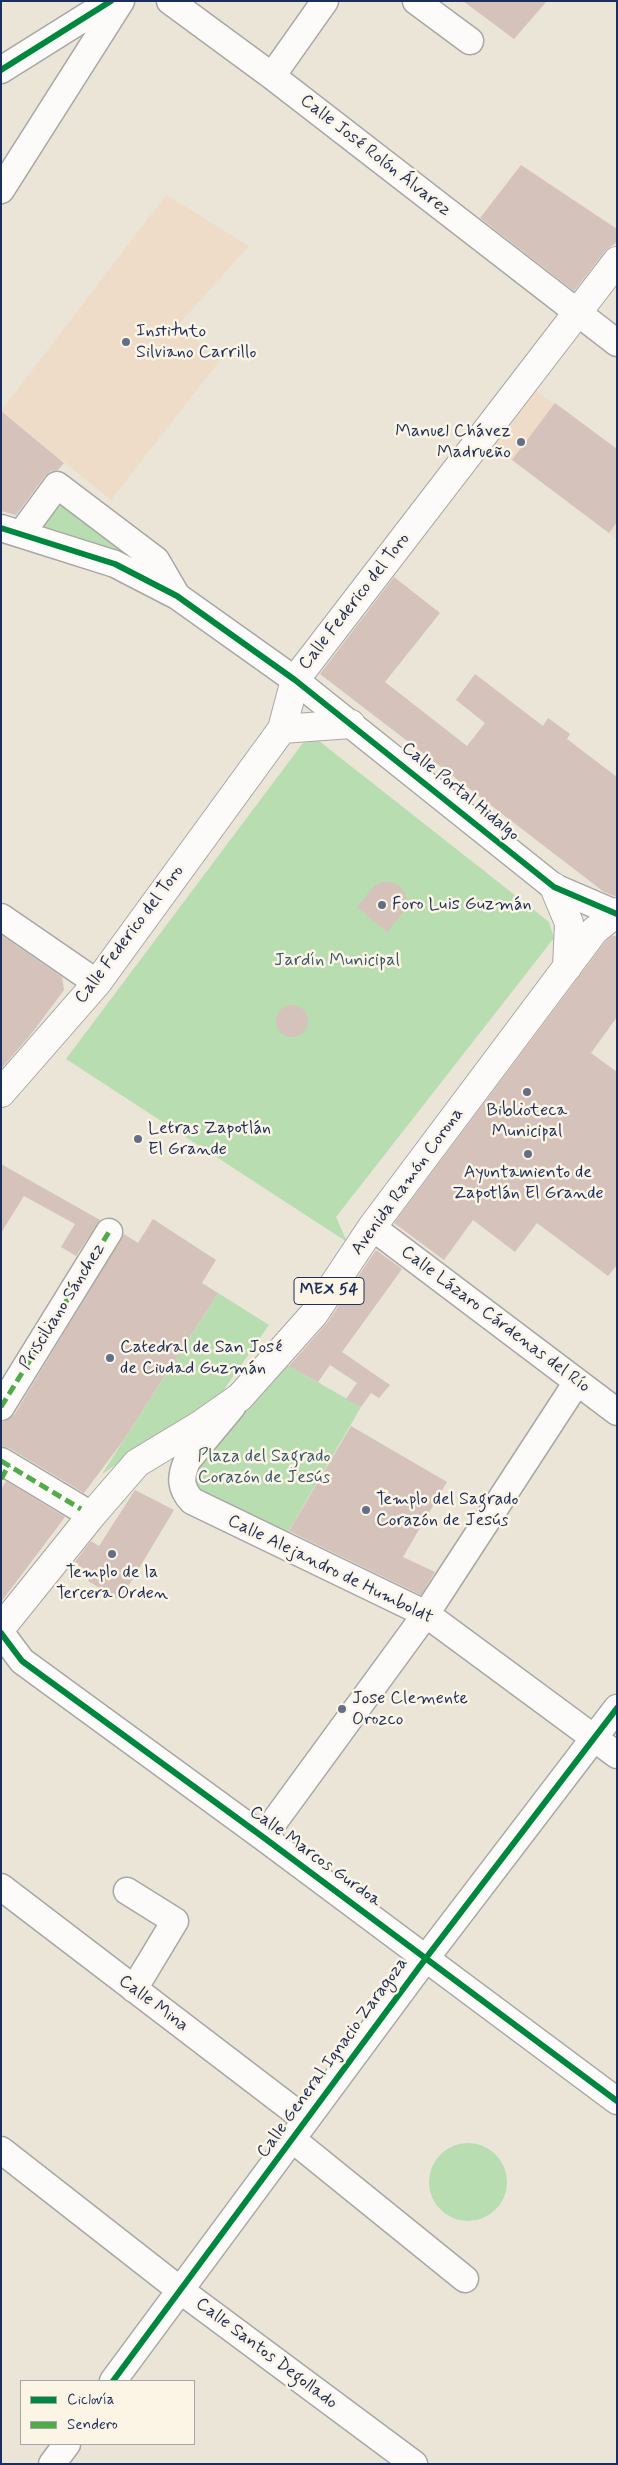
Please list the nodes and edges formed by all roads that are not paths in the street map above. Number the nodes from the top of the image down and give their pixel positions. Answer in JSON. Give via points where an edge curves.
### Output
{"nodes":[{"id":1,"x":111,"y":1,"type":"edge"},
{"id":2,"x":120,"y":1,"type":"edge"},
{"id":3,"x":170,"y":1,"type":"edge"},
{"id":4,"x":325,"y":1,"type":"edge"},
{"id":5,"x":416,"y":1,"type":"edge"},
{"id":6,"x":470,"y":41,"type":"dead end"},
{"id":7,"x":1,"y":70,"type":"edge"},
{"id":8,"x":272,"y":76,"type":"junction"},
{"id":9,"x":1,"y":190,"type":"edge"},
{"id":10,"x":617,"y":261,"type":"edge"},
{"id":11,"x":578,"y":313,"type":"junction"},
{"id":12,"x":617,"y":343,"type":"edge"},
{"id":13,"x":11,"y":531,"type":"edge"},
{"id":14,"x":177,"y":596,"type":"junction"},
{"id":15,"x":295,"y":680,"type":"junction"},
{"id":16,"x":351,"y":724,"type":"junction"},
{"id":17,"x":282,"y":729,"type":"junction"},
{"id":18,"x":554,"y":887,"type":"junction"},
{"id":19,"x":616,"y":913,"type":"edge"},
{"id":20,"x":1,"y":917,"type":"edge"},
{"id":21,"x":567,"y":968,"type":"junction"},
{"id":22,"x":97,"y":983,"type":"junction"},
{"id":23,"x":1,"y":1093,"type":"edge"},
{"id":24,"x":372,"y":1227,"type":"junction"},
{"id":25,"x":109,"y":1232,"type":"dead end"},
{"id":26,"x":577,"y":1382,"type":"junction"},
{"id":27,"x":240,"y":1397,"type":"junction"},
{"id":28,"x":1,"y":1407,"type":"edge"},
{"id":29,"x":617,"y":1412,"type":"edge"},
{"id":30,"x":4,"y":1468,"type":"edge"},
{"id":31,"x":81,"y":1509,"type":"dead end"},
{"id":32,"x":426,"y":1614,"type":"junction"},
{"id":33,"x":1,"y":1628,"type":"edge"},
{"id":34,"x":1,"y":1633,"type":"edge"},
{"id":35,"x":617,"y":1708,"type":"edge"},
{"id":36,"x":594,"y":1738,"type":"junction"},
{"id":37,"x":617,"y":1755,"type":"edge"},
{"id":38,"x":263,"y":1837,"type":"junction"},
{"id":39,"x":1,"y":1887,"type":"edge"},
{"id":40,"x":127,"y":1891,"type":"dead end"},
{"id":41,"x":426,"y":1958,"type":"junction"},
{"id":42,"x":134,"y":1989,"type":"junction"},
{"id":43,"x":617,"y":2100,"type":"edge"},
{"id":44,"x":299,"y":2130,"type":"junction"},
{"id":45,"x":1,"y":2150,"type":"edge"},
{"id":46,"x":465,"y":2279,"type":"dead end"},
{"id":47,"x":180,"y":2290,"type":"junction"},
{"id":48,"x":114,"y":2380,"type":"edge"},
{"id":49,"x":66,"y":2445,"type":"edge"},
{"id":50,"x":52,"y":2464,"type":"edge"},
{"id":51,"x":414,"y":2464,"type":"edge"}],
"edges":[{"from":1,"to":7,"type":"street"},
{"from":2,"to":9,"type":"street"},
{"from":3,"to":8,"type":"street","name":"Calle José Rolón Álvarez"},
{"from":4,"to":8,"type":"street"},
{"from":5,"to":6,"type":"street"},
{"from":8,"to":11,"type":"street","name":"Calle José Rolón Álvarez"},
{"from":10,"to":11,"type":"main road","name":"Calle Federico del Toro"},
{"from":11,"to":12,"type":"street","name":"Calle José Rolón Álvarez"},
{"from":11,"to":15,"type":"main road","name":"Calle Federico del Toro"},
{"from":13,"to":14,"type":"street","name":"Calle Portal Hidalgo","via":[[115,564]]},
{"from":13,"to":14,"type":"street","via":[[57,484],[156,560]]},
{"from":14,"to":15,"type":"street","name":"Calle Portal Hidalgo"},
{"from":15,"to":16,"type":"street","name":"Calle Portal Hidalgo"},
{"from":15,"to":17,"type":"main road","name":"Calle Federico del Toro"},
{"from":16,"to":17,"type":"main road"},
{"from":16,"to":18,"type":"street","name":"Calle Portal Hidalgo"},
{"from":17,"to":22,"type":"main road","name":"Calle Federico del Toro"},
{"from":18,"to":19,"type":"street","name":"Calle Portal Hidalgo"},
{"from":18,"to":21,"type":"main road","via":[[569,924]]},
{"from":19,"to":21,"type":"main road","name":"Avenida Ramón Corona","number":"MEX 54","via":[[594,931]]},
{"from":20,"to":22,"type":"street"},
{"from":21,"to":24,"type":"main road","name":"Avenida Ramón Corona","number":"MEX 54"},
{"from":22,"to":23,"type":"main road","name":"Calle Federico del Toro"},
{"from":24,"to":26,"type":"street","name":"Calle Lázaro Cárdenas del Río"},
{"from":24,"to":27,"type":"main road","name":"Avenida Ramón Corona","number":"MEX 54","via":[[314,1314]]},
{"from":25,"to":28,"type":"street","name":"Prisciliano Sánchez"},
{"from":26,"to":29,"type":"street","name":"Calle Lázaro Cárdenas del Río"},
{"from":26,"to":32,"type":"street"},
{"from":27,"to":32,"type":"street","name":"Calle Alejandro de Humboldt","via":[[187,1461],[181,1479],[187,1496],[198,1506]]},
{"from":27,"to":33,"type":"main road","name":"Avenida Ramón Corona","number":"MEX 54","via":[[137,1463]]},
{"from":30,"to":31,"type":"street"},
{"from":32,"to":36,"type":"street","name":"Calle Alejandro de Humboldt"},
{"from":32,"to":38,"type":"street"},
{"from":34,"to":38,"type":"street","name":"Calle Marcos Gurdoa","via":[[22,1661]]},
{"from":35,"to":36,"type":"street","name":"Calle General Ignacio Zaragoza"},
{"from":36,"to":37,"type":"street","name":"Calle Alejandro de Humboldt"},
{"from":36,"to":41,"type":"street","name":"Calle General Ignacio Zaragoza"},
{"from":38,"to":41,"type":"street","name":"Calle Marcos Gurdoa"},
{"from":39,"to":42,"type":"street","name":"Calle Mina"},
{"from":40,"to":42,"type":"street","via":[[175,1921]]},
{"from":41,"to":43,"type":"street","name":"Calle Marcos Gurdoa"},
{"from":41,"to":44,"type":"street","name":"Calle General Ignacio Zaragoza"},
{"from":42,"to":44,"type":"street","name":"Calle Mina"},
{"from":44,"to":46,"type":"street","name":"Calle Mina"},
{"from":44,"to":47,"type":"street","name":"Calle General Ignacio Zaragoza"},
{"from":45,"to":47,"type":"street","name":"Calle Santos Degollado"},
{"from":47,"to":48,"type":"street","name":"Calle General Ignacio Zaragoza"},
{"from":47,"to":51,"type":"street","name":"Calle Santos Degollado"},
{"from":49,"to":50,"type":"street"}]}
